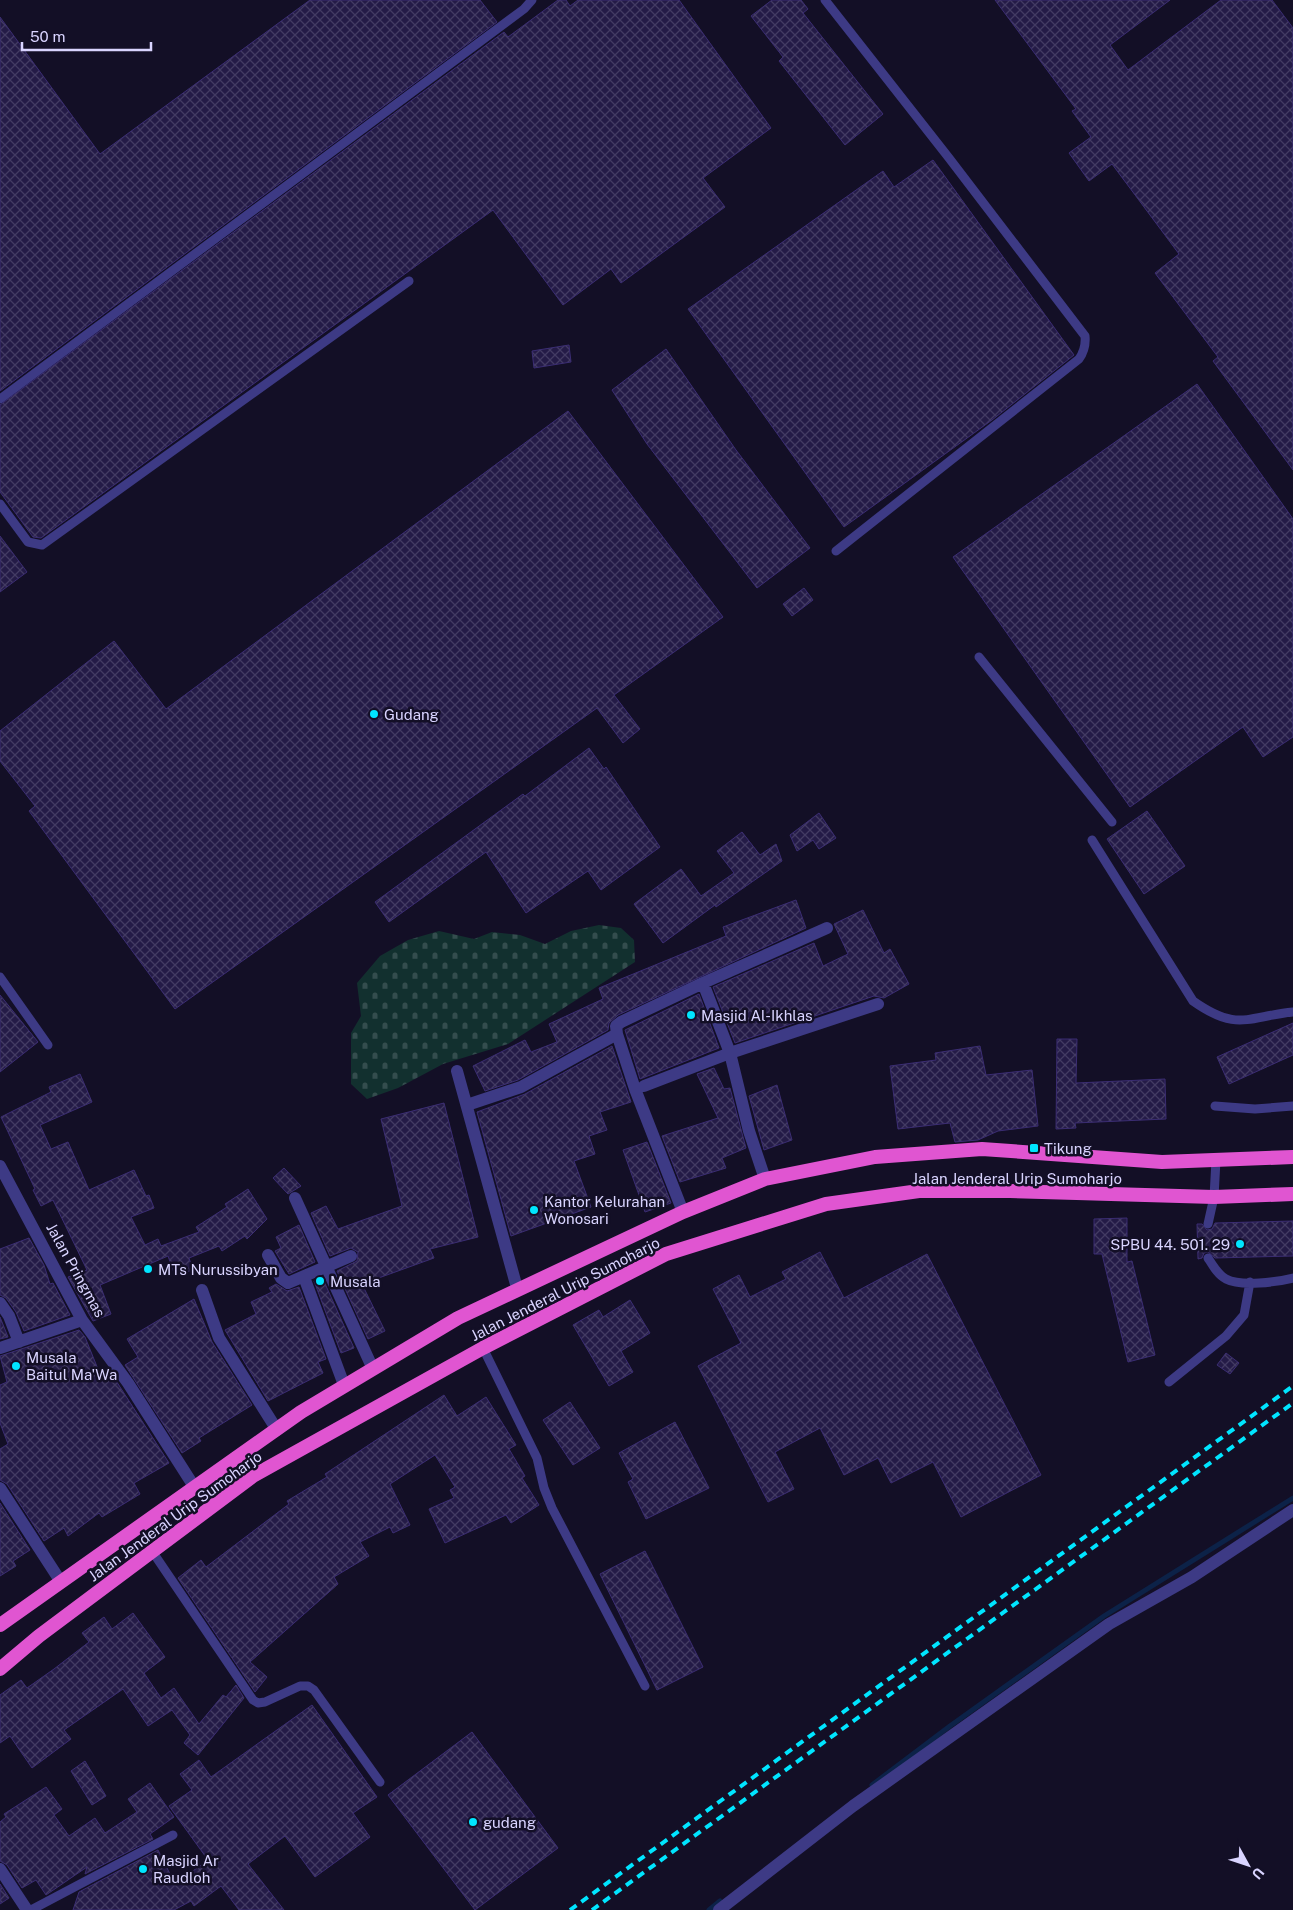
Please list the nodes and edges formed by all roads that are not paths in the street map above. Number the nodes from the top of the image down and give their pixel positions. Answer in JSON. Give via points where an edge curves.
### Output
{"nodes":[{"id":1,"x":532,"y":0,"type":"edge"},
{"id":2,"x":825,"y":0,"type":"edge"},
{"id":3,"x":409,"y":281,"type":"dead end"},
{"id":4,"x":0,"y":399,"type":"edge"},
{"id":5,"x":0,"y":504,"type":"edge"},
{"id":6,"x":836,"y":551,"type":"dead end"},
{"id":7,"x":979,"y":657,"type":"dead end"},
{"id":8,"x":1112,"y":822,"type":"dead end"},
{"id":9,"x":1092,"y":840,"type":"dead end"},
{"id":10,"x":827,"y":928,"type":"dead end"},
{"id":11,"x":0,"y":977,"type":"edge"},
{"id":12,"x":703,"y":982,"type":"junction"},
{"id":13,"x":878,"y":1004,"type":"dead end"},
{"id":14,"x":1293,"y":1012,"type":"edge"},
{"id":15,"x":617,"y":1034,"type":"junction"},
{"id":16,"x":48,"y":1045,"type":"dead end"},
{"id":17,"x":730,"y":1053,"type":"junction"},
{"id":18,"x":457,"y":1072,"type":"dead end"},
{"id":19,"x":644,"y":1086,"type":"dead end"},
{"id":20,"x":467,"y":1105,"type":"junction"},
{"id":21,"x":1215,"y":1106,"type":"dead end"},
{"id":22,"x":1293,"y":1106,"type":"edge"},
{"id":23,"x":1293,"y":1157,"type":"edge"},
{"id":24,"x":1216,"y":1160,"type":"junction"},
{"id":25,"x":0,"y":1166,"type":"edge"},
{"id":26,"x":765,"y":1180,"type":"junction"},
{"id":27,"x":1293,"y":1194,"type":"edge"},
{"id":28,"x":1214,"y":1197,"type":"junction"},
{"id":29,"x":295,"y":1198,"type":"dead end"},
{"id":30,"x":683,"y":1212,"type":"junction"},
{"id":31,"x":1208,"y":1224,"type":"dead end"},
{"id":32,"x":268,"y":1255,"type":"dead end"},
{"id":33,"x":351,"y":1256,"type":"dead end"},
{"id":34,"x":1208,"y":1258,"type":"dead end"},
{"id":35,"x":326,"y":1267,"type":"junction"},
{"id":36,"x":304,"y":1277,"type":"junction"},
{"id":37,"x":1293,"y":1278,"type":"edge"},
{"id":38,"x":1250,"y":1282,"type":"junction"},
{"id":39,"x":517,"y":1288,"type":"junction"},
{"id":40,"x":202,"y":1290,"type":"dead end"},
{"id":41,"x":0,"y":1303,"type":"edge"},
{"id":42,"x":82,"y":1320,"type":"junction"},
{"id":43,"x":19,"y":1342,"type":"junction"},
{"id":44,"x":0,"y":1348,"type":"edge"},
{"id":45,"x":483,"y":1348,"type":"junction"},
{"id":46,"x":374,"y":1369,"type":"junction"},
{"id":47,"x":1169,"y":1382,"type":"dead end"},
{"id":48,"x":344,"y":1385,"type":"junction"},
{"id":49,"x":277,"y":1430,"type":"junction"},
{"id":50,"x":0,"y":1488,"type":"edge"},
{"id":51,"x":195,"y":1488,"type":"junction"},
{"id":52,"x":1293,"y":1510,"type":"edge"},
{"id":53,"x":152,"y":1551,"type":"junction"},
{"id":54,"x":62,"y":1582,"type":"junction"},
{"id":55,"x":0,"y":1625,"type":"edge"},
{"id":56,"x":0,"y":1669,"type":"edge"},
{"id":57,"x":644,"y":1686,"type":"dead end"},
{"id":58,"x":380,"y":1782,"type":"dead end"},
{"id":59,"x":173,"y":1835,"type":"dead end"},
{"id":60,"x":0,"y":1869,"type":"edge"},
{"id":61,"x":29,"y":1910,"type":"edge"},
{"id":62,"x":719,"y":1910,"type":"edge"}],
"edges":[{"from":1,"to":4,"type":"lane"},
{"from":2,"to":6,"type":"lane","via":[[1085,336],[1084,349],[1078,359]]},
{"from":3,"to":5,"type":"lane","via":[[42,545],[28,542]]},
{"from":7,"to":8,"type":"lane"},
{"from":9,"to":14,"type":"lane","via":[[1193,1001],[1214,1016],[1241,1021]]},
{"from":10,"to":12,"type":"street"},
{"from":11,"to":16,"type":"lane"},
{"from":12,"to":15,"type":"street","via":[[621,1022],[616,1026]]},
{"from":12,"to":17,"type":"street"},
{"from":13,"to":17,"type":"street"},
{"from":15,"to":20,"type":"street","via":[[521,1087]]},
{"from":15,"to":30,"type":"street"},
{"from":17,"to":19,"type":"street"},
{"from":17,"to":26,"type":"street"},
{"from":18,"to":20,"type":"street"},
{"from":20,"to":39,"type":"street"},
{"from":21,"to":22,"type":"lane","via":[[1255,1109]]},
{"from":23,"to":24,"type":"highway","name":"Jalan Jenderal Urip Sumoharjo"},
{"from":24,"to":26,"type":"highway","name":"Jalan Jenderal Urip Sumoharjo","via":[[1162,1162],[982,1150],[875,1157]]},
{"from":24,"to":28,"type":"lane"},
{"from":25,"to":42,"type":"street","name":"Jalan Pringmas"},
{"from":26,"to":30,"type":"highway","name":"Jalan Jenderal Urip Sumoharjo"},
{"from":27,"to":28,"type":"highway","name":"Jalan Jenderal Urip Sumoharjo"},
{"from":28,"to":31,"type":"lane"},
{"from":28,"to":45,"type":"highway","name":"Jalan Jenderal Urip Sumoharjo","via":[[919,1191],[826,1204],[666,1254]]},
{"from":29,"to":35,"type":"street"},
{"from":30,"to":39,"type":"highway","name":"Jalan Jenderal Urip Sumoharjo"},
{"from":32,"to":36,"type":"street","via":[[287,1282]]},
{"from":33,"to":35,"type":"street"},
{"from":34,"to":38,"type":"lane","via":[[1227,1280]]},
{"from":35,"to":36,"type":"street"},
{"from":35,"to":46,"type":"street"},
{"from":36,"to":48,"type":"street"},
{"from":37,"to":38,"type":"lane"},
{"from":38,"to":47,"type":"lane","via":[[1244,1315],[1226,1336]]},
{"from":39,"to":46,"type":"highway","name":"Jalan Jenderal Urip Sumoharjo","via":[[458,1318]]},
{"from":40,"to":49,"type":"street","via":[[219,1338]]},
{"from":41,"to":43,"type":"street"},
{"from":42,"to":43,"type":"street"},
{"from":42,"to":51,"type":"street","name":"Jalan Pringmas","via":[[128,1383]]},
{"from":43,"to":44,"type":"street"},
{"from":45,"to":53,"type":"highway","name":"Jalan Jenderal Urip Sumoharjo","via":[[253,1476]]},
{"from":45,"to":57,"type":"lane","via":[[537,1458],[552,1508]]},
{"from":46,"to":48,"type":"highway","name":"Jalan Jenderal Urip Sumoharjo"},
{"from":48,"to":49,"type":"highway","name":"Jalan Jenderal Urip Sumoharjo"},
{"from":49,"to":51,"type":"highway","name":"Jalan Jenderal Urip Sumoharjo"},
{"from":50,"to":54,"type":"street"},
{"from":51,"to":54,"type":"highway","name":"Jalan Jenderal Urip Sumoharjo"},
{"from":52,"to":62,"type":"street","via":[[1192,1577],[1109,1624],[853,1806]]},
{"from":53,"to":56,"type":"highway","name":"Jalan Jenderal Urip Sumoharjo"},
{"from":53,"to":58,"type":"lane","via":[[253,1700],[264,1702],[300,1686],[308,1686]]},
{"from":54,"to":55,"type":"highway","name":"Jalan Jenderal Urip Sumoharjo"},
{"from":59,"to":61,"type":"lane"},
{"from":60,"to":61,"type":"street"}]}
